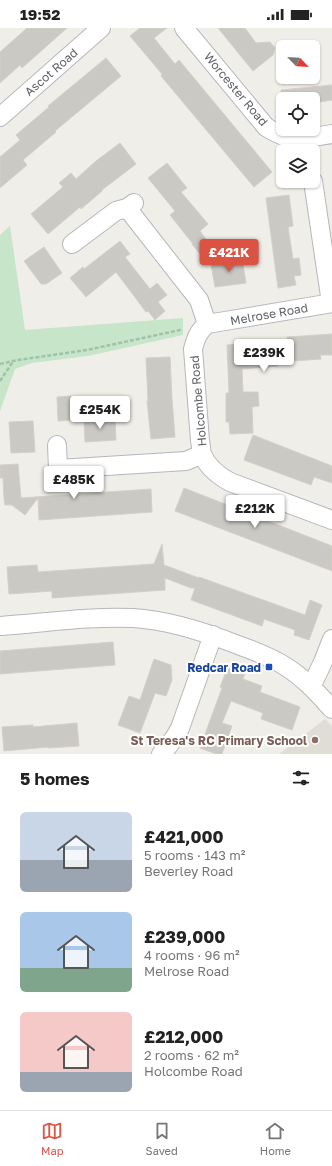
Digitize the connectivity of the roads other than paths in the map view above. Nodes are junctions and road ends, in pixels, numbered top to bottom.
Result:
1 (101, 28) edge
2 (184, 28) edge
3 (0, 117) edge
4 (332, 134) edge
5 (306, 144) edge
6 (310, 144) edge
7 (314, 188) edge
8 (72, 244) dead end
9 (332, 303) edge
10 (202, 329) junction
11 (57, 445) dead end
12 (202, 454) junction
13 (332, 520) edge
14 (0, 626) edge
15 (213, 635) junction
16 (332, 639) edge
17 (312, 687) junction
18 (332, 709) edge
19 (161, 754) edge

1 - 3 street, Ascot Road
2 - 5 street, Worcester Road
4 - 6 street, Worcester Road
7 - 9 street
8 - 10 street
9 - 10 street, Melrose Road
10 - 12 street, Holcombe Road
11 - 12 street
12 - 13 street, Holcombe Road
14 - 15 street
15 - 17 street
15 - 19 street
16 - 17 street
17 - 18 street

